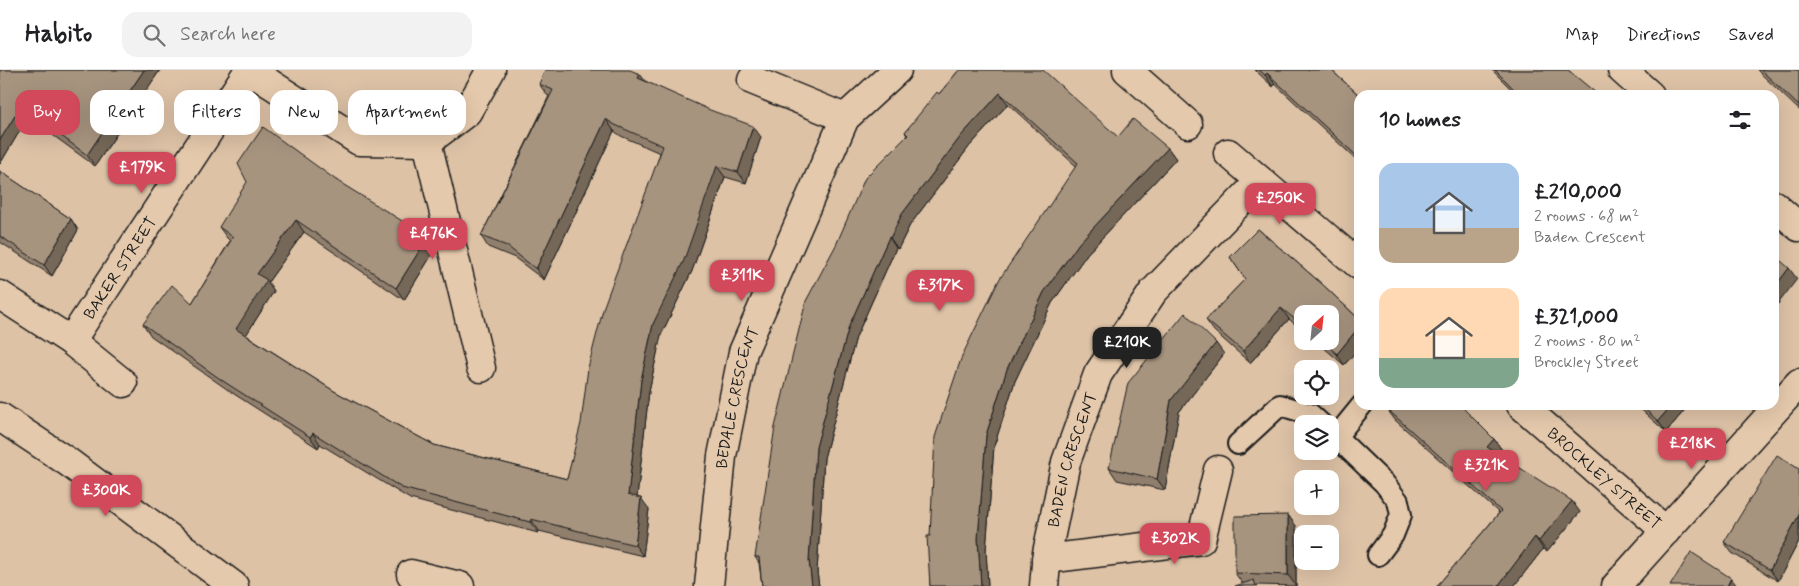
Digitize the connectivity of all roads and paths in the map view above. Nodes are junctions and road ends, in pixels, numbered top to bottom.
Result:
1 (249, 70) edge
2 (491, 70) edge
3 (897, 70) edge
4 (1127, 70) edge
5 (1622, 70) edge
6 (752, 80) dead end
7 (1644, 90) edge
8 (845, 118) junction
9 (1188, 124) dead end
10 (428, 142) junction
11 (1228, 153) dead end
12 (1260, 181) junction
13 (1779, 210) edge
14 (1799, 228) edge
15 (1354, 261) edge
16 (0, 295) edge
17 (71, 341) junction
18 (481, 368) dead end
19 (123, 382) dead end
20 (1799, 383) edge
21 (1779, 405) edge
22 (1356, 410) edge
23 (1527, 410) edge
24 (1775, 410) edge
25 (1311, 415) edge
26 (0, 417) edge
27 (1339, 423) edge
28 (1339, 440) edge
29 (1238, 444) dead end
30 (1218, 470) dead end
31 (1666, 531) junction
32 (1378, 555) dead end
33 (1046, 559) junction
34 (411, 574) dead end
35 (234, 586) edge
36 (460, 586) edge
37 (709, 586) edge
38 (1044, 586) edge
39 (1616, 586) edge

1 - 10 street
1 - 17 street, BAKER STREET
2 - 10 street
3 - 8 street, BEDALE CRESCENT
4 - 9 street
5 - 7 street
6 - 8 street
8 - 37 street, BEDALE CRESCENT
10 - 18 street
11 - 12 street
12 - 15 street
12 - 33 street, BADEN CRESCENT
13 - 14 street
16 - 17 street
17 - 19 street
20 - 21 street
22 - 27 lane
23 - 31 street, BROCKLEY STREET
24 - 31 street
25 - 29 lane
26 - 35 street
28 - 32 lane
30 - 33 street
31 - 39 street
33 - 38 street, BADEN CRESCENT
34 - 36 street

